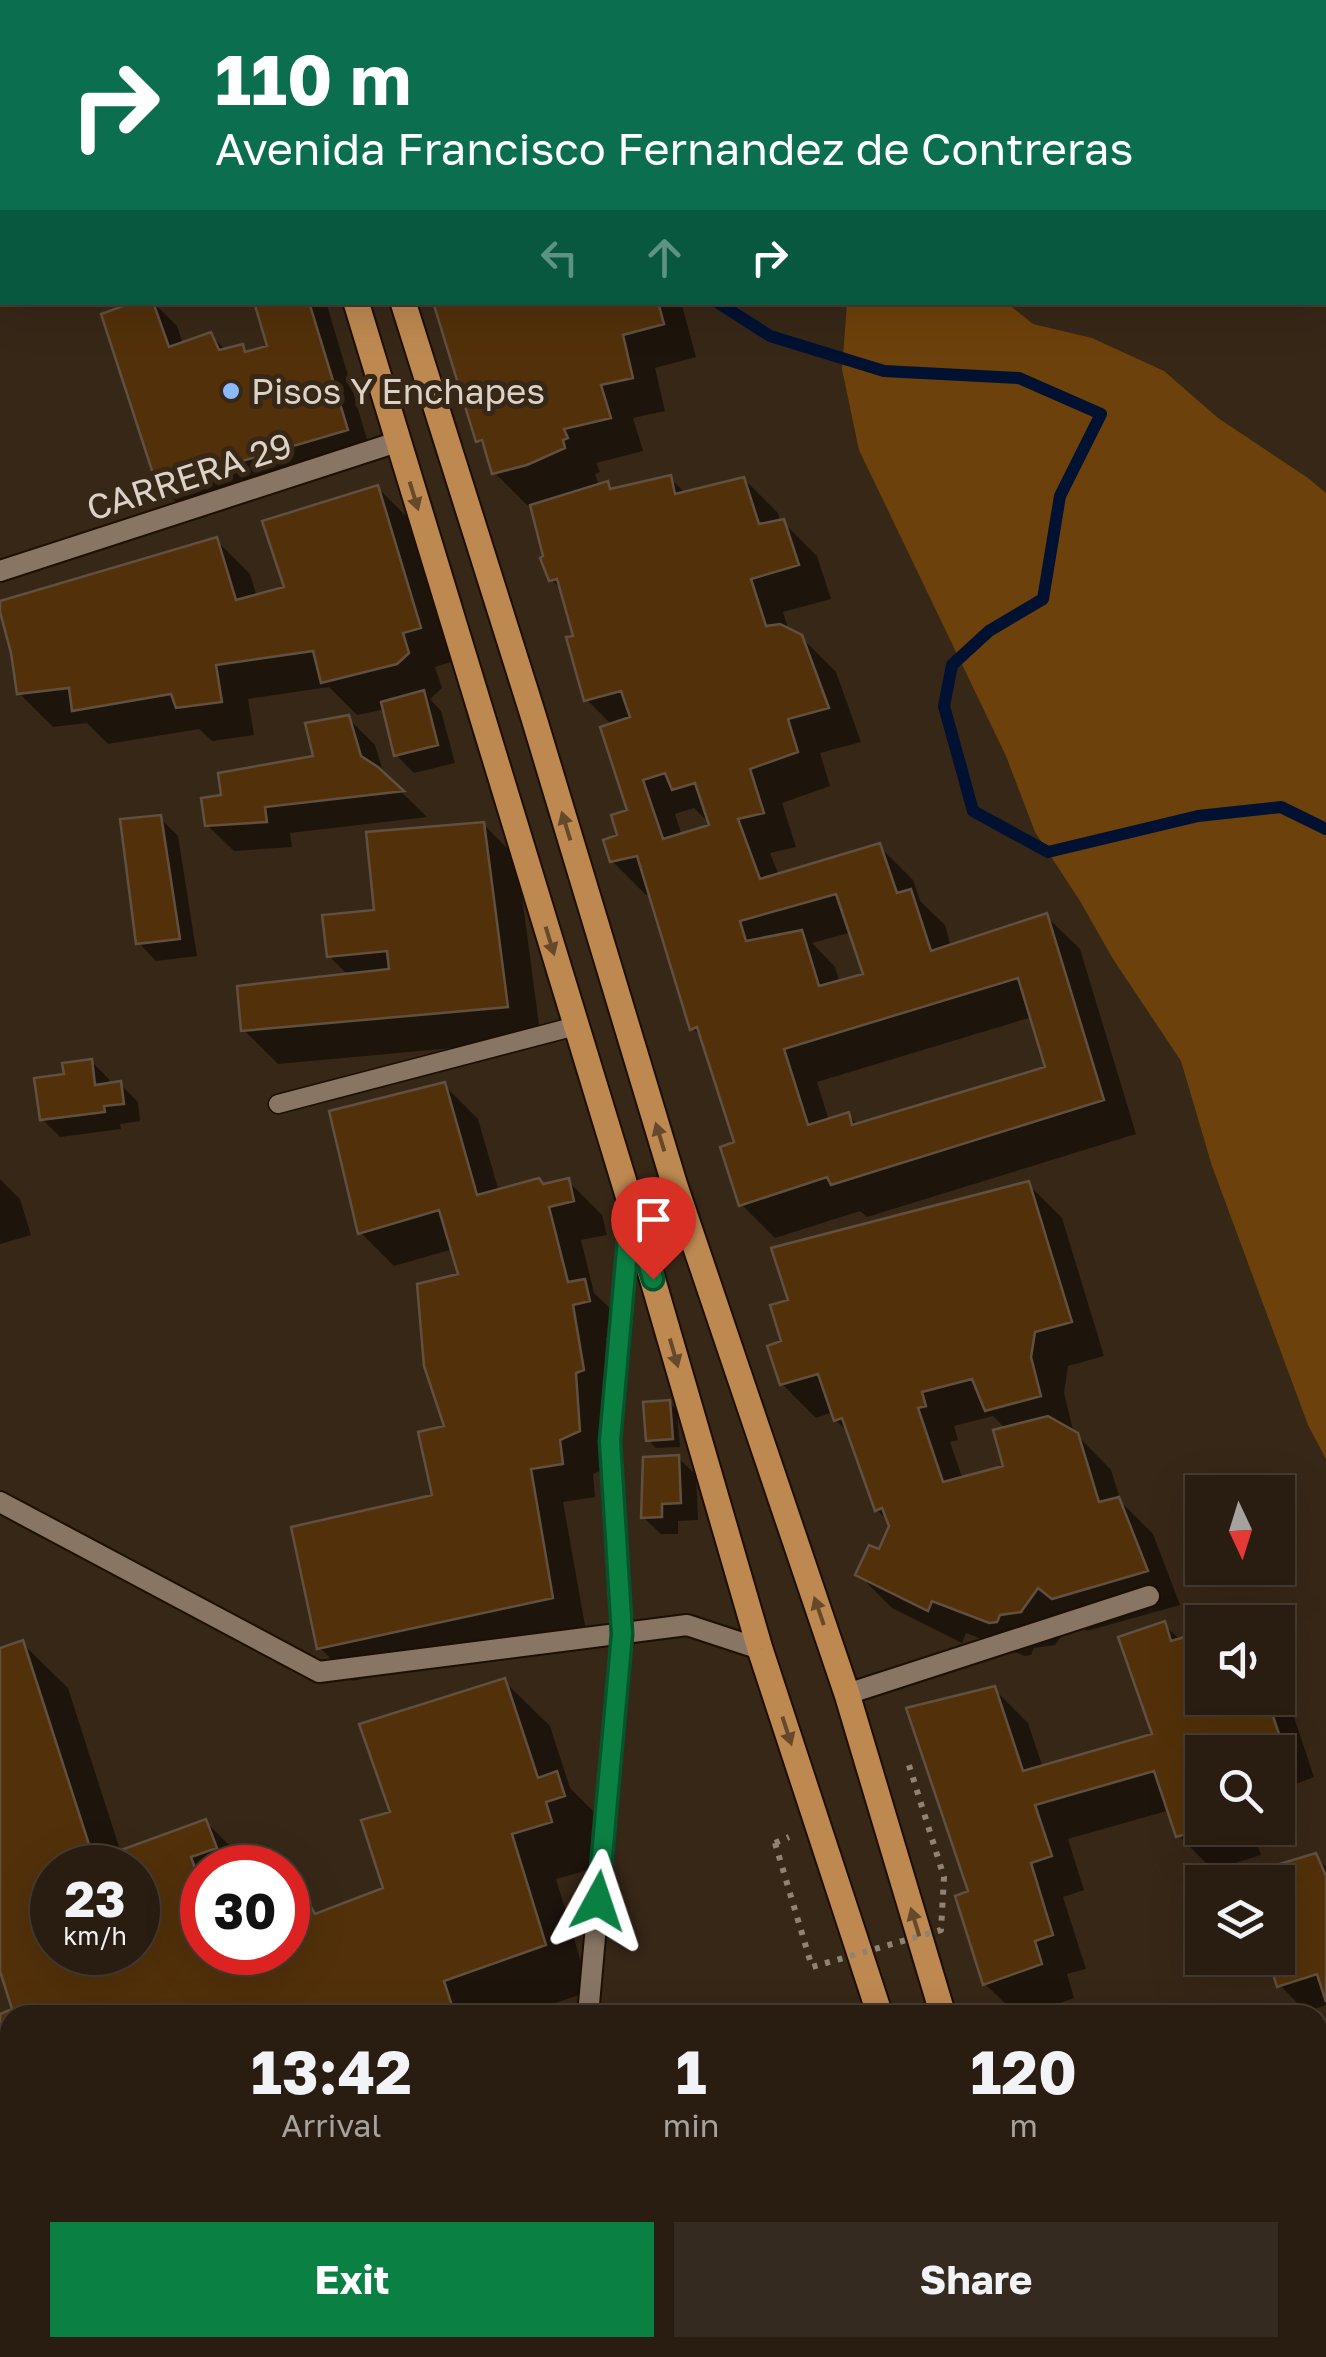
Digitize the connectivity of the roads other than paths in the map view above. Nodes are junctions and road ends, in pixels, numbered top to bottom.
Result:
1 (357, 305) edge
2 (405, 305) edge
3 (398, 442) junction
4 (0, 571) edge
5 (576, 1026) junction
6 (278, 1104) dead end
7 (631, 1205) junction
8 (0, 1502) edge
9 (1149, 1596) dead end
10 (622, 1634) junction
11 (760, 1649) junction
12 (847, 1694) junction
13 (589, 2005) edge
14 (877, 2005) edge
15 (940, 2005) edge

1 - 3 main road
12 -> 2 main road
3 - 4 street, CARRERA 29
3 -> 5 main road
5 - 6 lane
5 - 7 main road
7 - 10 street
7 -> 11 main road
8 - 10 street
9 - 12 street
10 - 11 street
10 - 13 street
11 -> 14 main road
15 -> 12 main road

